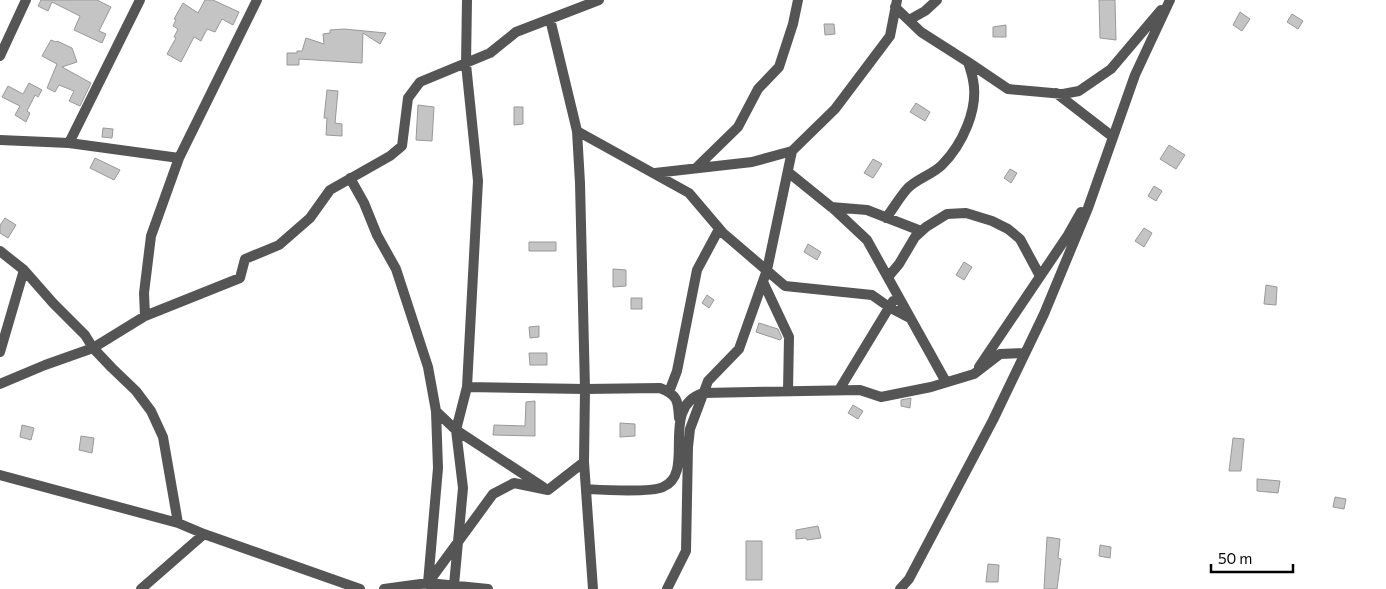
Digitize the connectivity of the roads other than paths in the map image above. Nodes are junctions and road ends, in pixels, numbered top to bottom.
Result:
1 (26, 0) edge
2 (140, 0) edge
3 (257, 0) edge
4 (467, 0) edge
5 (599, 0) edge
6 (798, 0) edge
7 (937, 0) edge
8 (1169, 0) edge
9 (896, 4) edge
10 (550, 19) junction
11 (909, 20) junction
12 (4, 36) edge
13 (0, 56) edge
14 (968, 62) junction
15 (466, 64) junction
16 (1056, 93) junction
17 (577, 131) junction
18 (1113, 137) junction
19 (0, 140) edge
20 (69, 143) junction
21 (792, 151) junction
22 (179, 158) junction
23 (696, 168) junction
24 (788, 172) junction
25 (655, 173) junction
26 (350, 178) junction
27 (1096, 186) junction
28 (830, 207) junction
29 (886, 218) junction
30 (719, 229) junction
31 (921, 231) junction
32 (0, 251) edge
33 (24, 270) junction
34 (767, 270) junction
35 (1040, 276) junction
36 (888, 277) junction
37 (763, 282) junction
38 (897, 294) junction
39 (889, 307) junction
40 (145, 316) junction
41 (910, 318) junction
42 (93, 348) junction
43 (0, 352) edge
44 (1024, 354) junction
45 (974, 374) junction
46 (946, 382) junction
47 (0, 384) edge
48 (467, 387) junction
49 (584, 389) junction
50 (839, 390) junction
51 (788, 391) junction
52 (669, 392) junction
53 (704, 393) junction
54 (436, 411) junction
55 (679, 422) junction
56 (456, 430) junction
57 (584, 462) junction
58 (0, 475) edge
59 (548, 490) junction
60 (586, 490) junction
61 (178, 523) junction
62 (204, 534) junction
63 (458, 543) junction
64 (431, 586) edge
65 (454, 586) junction
66 (141, 589) edge
67 (360, 589) edge
68 (384, 589) edge
69 (488, 589) edge
70 (592, 589) edge
71 (667, 589) edge
72 (900, 589) edge

1 - 12 street
2 - 20 street
3 - 22 street
4 - 15 street
5 - 10 street
6 - 23 street
7 - 11 street
8 - 16 street
8 - 18 street
9 - 11 street
9 - 21 street
10 - 15 street
10 - 17 street
11 - 14 street
12 - 13 street
14 - 16 street
14 - 29 street
15 - 26 street
15 - 48 street
16 - 18 street
17 - 25 street
17 - 49 street
18 - 27 street
19 - 20 street
20 - 22 street
21 - 23 street
21 - 24 street
22 - 40 street
23 - 25 street
24 - 28 street
24 - 34 street
25 - 30 street
26 - 40 street
26 - 54 street
27 - 35 street
27 - 44 street
28 - 29 street
28 - 36 street
29 - 31 street
30 - 34 street
30 - 52 street
31 - 35 street
31 - 36 street
32 - 33 street
33 - 42 street
33 - 43 street
34 - 37 street
34 - 39 street
35 - 45 street
36 - 38 street
37 - 51 street
37 - 53 street
38 - 39 street
38 - 41 street
39 - 41 street
39 - 50 street
40 - 42 street
41 - 46 street
42 - 47 street
42 - 61 street
44 - 45 street
44 - 72 street
45 - 46 street
46 - 50 street
48 - 49 street
48 - 56 street
49 - 52 street
49 - 57 street
50 - 51 street
51 - 53 street
52 - 55 street
53 - 55 street
53 - 71 street
54 - 56 street
54 - 64 street
55 - 60 street
56 - 59 street
56 - 63 street
57 - 59 street
57 - 60 street
58 - 61 street
59 - 63 street
60 - 70 street
61 - 62 street
62 - 66 street
62 - 67 street
63 - 64 street
63 - 65 street
64 - 65 street
64 - 68 street
65 - 69 street

